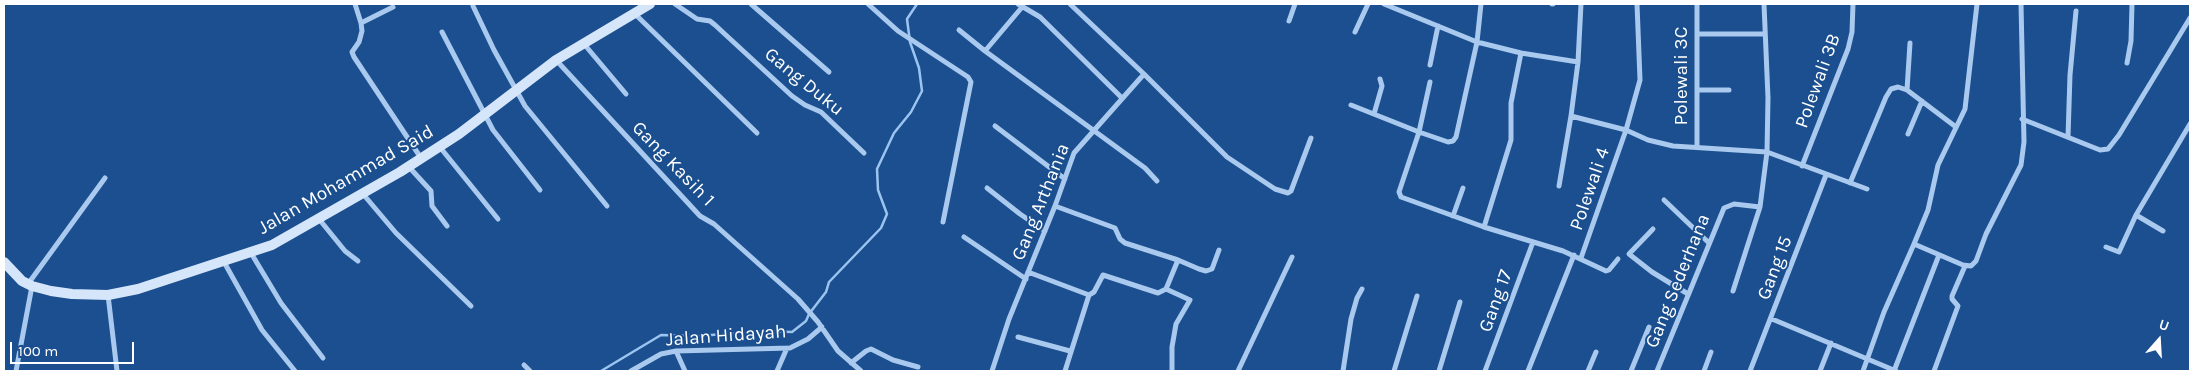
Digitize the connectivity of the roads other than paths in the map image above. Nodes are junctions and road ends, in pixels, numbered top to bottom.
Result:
1 (355, 4) edge
2 (650, 4) edge
3 (675, 4) edge
4 (751, 4) edge
5 (868, 4) edge
6 (1070, 4) edge
7 (1295, 4) edge
8 (1368, 4) edge
9 (1384, 4) edge
10 (1481, 4) edge
11 (1581, 4) edge
12 (1637, 4) edge
13 (1697, 4) edge
14 (1764, 4) edge
15 (1853, 4) edge
16 (1977, 4) edge
17 (2021, 4) edge
18 (2132, 4) edge
19 (1020, 5) edge
20 (473, 6) dead end
21 (393, 7) dead end
22 (2076, 11) dead end
23 (634, 13) junction
24 (2190, 18) edge
25 (1289, 21) dead end
26 (361, 23) junction
27 (1438, 26) junction
28 (959, 30) dead end
29 (442, 32) dead end
30 (1355, 32) dead end
31 (1697, 34) junction
32 (1765, 34) junction
33 (1477, 42) junction
34 (1910, 43) dead end
35 (584, 44) junction
36 (985, 52) junction
37 (1522, 53) junction
38 (556, 60) junction
39 (1578, 62) junction
40 (2127, 63) dead end
41 (1430, 65) dead end
42 (830, 72) dead end
43 (1144, 74) junction
44 (1380, 79) dead end
45 (1430, 82) dead end
46 (1697, 90) junction
47 (1729, 90) dead end
48 (1907, 90) junction
49 (516, 91) junction
50 (626, 94) dead end
51 (1122, 98) junction
52 (1922, 101) junction
53 (1350, 105) dead end
54 (1374, 114) junction
55 (484, 115) junction
56 (1571, 116) junction
57 (2022, 119) junction
58 (2190, 124) edge
59 (995, 126) dead end
60 (1956, 127) junction
61 (1093, 129) junction
62 (1626, 130) junction
63 (1419, 132) junction
64 (757, 133) dead end
65 (1908, 134) dead end
66 (2068, 137) junction
67 (1311, 138) dead end
68 (439, 146) junction
69 (1697, 147) junction
70 (1767, 152) junction
71 (864, 153) dead end
72 (421, 158) junction
73 (409, 166) junction
74 (1802, 166) junction
75 (1826, 175) junction
76 (105, 178) dead end
77 (1065, 179) junction
78 (1157, 181) dead end
79 (1850, 183) junction
80 (1559, 186) dead end
81 (987, 188) dead end
82 (1462, 188) dead end
83 (1867, 189) dead end
84 (540, 190) dead end
85 (363, 194) junction
86 (1664, 200) dead end
87 (607, 206) dead end
88 (1055, 206) junction
89 (1760, 207) junction
90 (2136, 215) junction
91 (1453, 216) junction
92 (319, 219) junction
93 (498, 219) dead end
94 (943, 222) dead end
95 (447, 226) dead end
96 (1484, 227) junction
97 (1653, 229) dead end
98 (1045, 231) junction
99 (2162, 231) dead end
100 (964, 237) dead end
101 (1533, 242) junction
102 (1709, 243) junction
103 (1914, 244) junction
104 (2106, 247) dead end
105 (1219, 250) dead end
106 (251, 253) junction
107 (1939, 254) junction
108 (1574, 255) junction
109 (1292, 257) dead end
110 (1581, 258) junction
111 (1618, 259) dead end
112 (1178, 260) junction
113 (358, 261) dead end
114 (4, 262) edge
115 (224, 262) junction
116 (1966, 266) junction
117 (1028, 272) junction
118 (1026, 279) junction
119 (30, 285) junction
120 (1166, 288) junction
121 (1362, 289) dead end
122 (1733, 291) dead end
123 (1688, 294) junction
124 (108, 295) junction
125 (1089, 295) junction
126 (1417, 296) dead end
127 (1460, 302) dead end
128 (471, 306) dead end
129 (1772, 319) junction
130 (820, 324) junction
131 (1649, 327) dead end
132 (1018, 337) dead end
133 (1831, 343) junction
134 (787, 348) junction
135 (676, 351) junction
136 (1070, 351) junction
137 (1596, 352) dead end
138 (1711, 352) dead end
139 (323, 358) dead end
140 (1867, 359) junction
141 (851, 363) junction
142 (524, 365) dead end
143 (918, 367) dead end
144 (16, 371) edge
145 (117, 371) edge
146 (295, 371) edge
147 (530, 371) edge
148 (631, 371) edge
149 (685, 371) edge
150 (777, 371) edge
151 (861, 371) edge
152 (992, 371) edge
153 (1065, 371) edge
154 (1172, 371) edge
155 (1238, 371) edge
156 (1343, 371) edge
157 (1394, 371) edge
158 (1439, 371) edge
159 (1485, 371) edge
160 (1528, 371) edge
161 (1588, 371) edge
162 (1631, 371) edge
163 (1657, 371) edge
164 (1704, 371) edge
165 (1750, 371) edge
166 (1820, 371) edge
167 (1863, 371) edge
168 (1895, 371) edge
169 (1934, 371) edge

1 - 26 street
2 - 23 street, Jalan Mohammad Said
3 - 71 street, Gang Duku
4 - 42 street
5 - 94 street
6 - 43 street
7 - 25 street
8 - 30 street
9 - 27 street
10 - 33 street
11 - 39 street
12 - 62 street, Polewali 4
13 - 31 street, Polewali 3C
14 - 32 street
15 - 74 street, Polewali 3B
16 - 60 street
17 - 57 street
18 - 40 street
19 - 36 street
19 - 51 street
20 - 49 street
21 - 26 street
22 - 66 street
23 - 35 street, Jalan Mohammad Said
23 - 64 street
24 - 66 street
26 - 72 street
27 - 33 street
27 - 41 street
28 - 36 street
29 - 55 street
31 - 32 street
31 - 46 street, Polewali 3C
32 - 70 street
33 - 37 street
33 - 63 street
34 - 48 street
35 - 38 street, Jalan Mohammad Said
35 - 50 street
36 - 61 street
37 - 39 street
37 - 96 street
38 - 49 street, Jalan Mohammad Said
38 - 130 street, Gang Kasih 1
39 - 56 street
43 - 51 street, Gang Arthania
43 - 67 street
44 - 54 street
45 - 63 street
46 - 47 street
46 - 69 street, Polewali 3C
48 - 52 street
48 - 79 street
49 - 55 street, Jalan Mohammad Said
49 - 87 street
51 - 61 street, Gang Arthania
52 - 60 street
52 - 65 street
53 - 54 street
54 - 63 street
55 - 68 street, Jalan Mohammad Said
55 - 84 street
56 - 62 street
56 - 80 street
57 - 66 street
57 - 116 street
58 - 90 street
59 - 77 street
60 - 103 street
61 - 77 street, Gang Arthania
61 - 78 street
62 - 69 street
62 - 110 street, Polewali 4
63 - 91 street
68 - 72 street, Jalan Mohammad Said
68 - 93 street
69 - 70 street
70 - 74 street
70 - 89 street
72 - 73 street, Jalan Mohammad Said
73 - 85 street, Jalan Mohammad Said
73 - 95 street
74 - 75 street
75 - 79 street
75 - 129 street, Gang 15
76 - 119 street
77 - 88 street, Gang Arthania
79 - 83 street
81 - 98 street
82 - 91 street
85 - 92 street, Jalan Mohammad Said
85 - 128 street
86 - 102 street
88 - 98 street, Gang Arthania
88 - 112 street
89 - 102 street, Gang Sederhana
89 - 122 street
90 - 99 street
90 - 104 street
91 - 96 street
92 - 106 street, Jalan Mohammad Said
92 - 113 street
96 - 101 street
97 - 123 street
98 - 117 street, Gang Arthania
100 - 118 street
101 - 108 street
101 - 159 street, Gang 17
102 - 123 street, Gang Sederhana
103 - 107 street
103 - 140 street
105 - 112 street
106 - 115 street, Jalan Mohammad Said
106 - 139 street
107 - 116 street
107 - 168 street
108 - 110 street
108 - 160 street
109 - 155 street
110 - 111 street
112 - 120 street
114 - 119 street, Jalan Mohammad Said
115 - 124 street, Jalan Mohammad Said
115 - 146 street
116 - 169 street
117 - 118 street, Gang Arthania
117 - 125 street
118 - 152 street, Gang Arthania
119 - 124 street, Jalan Mohammad Said
119 - 144 street
120 - 125 street
120 - 154 street
121 - 156 street
123 - 163 street, Gang Sederhana
124 - 145 street
125 - 136 street
126 - 157 street
127 - 158 street
129 - 133 street
129 - 165 street, Gang 15
130 - 134 street, Jalan Hidayah
130 - 141 street, Gang Kasih 1
131 - 162 street
132 - 136 street
133 - 140 street
133 - 166 street
134 - 135 street, Jalan Hidayah
134 - 150 street
135 - 148 street, Jalan Hidayah
135 - 149 street
136 - 153 street
137 - 161 street
138 - 164 street
140 - 167 street
140 - 168 street
141 - 143 street
141 - 151 street, Gang Kasih 1
142 - 147 street

